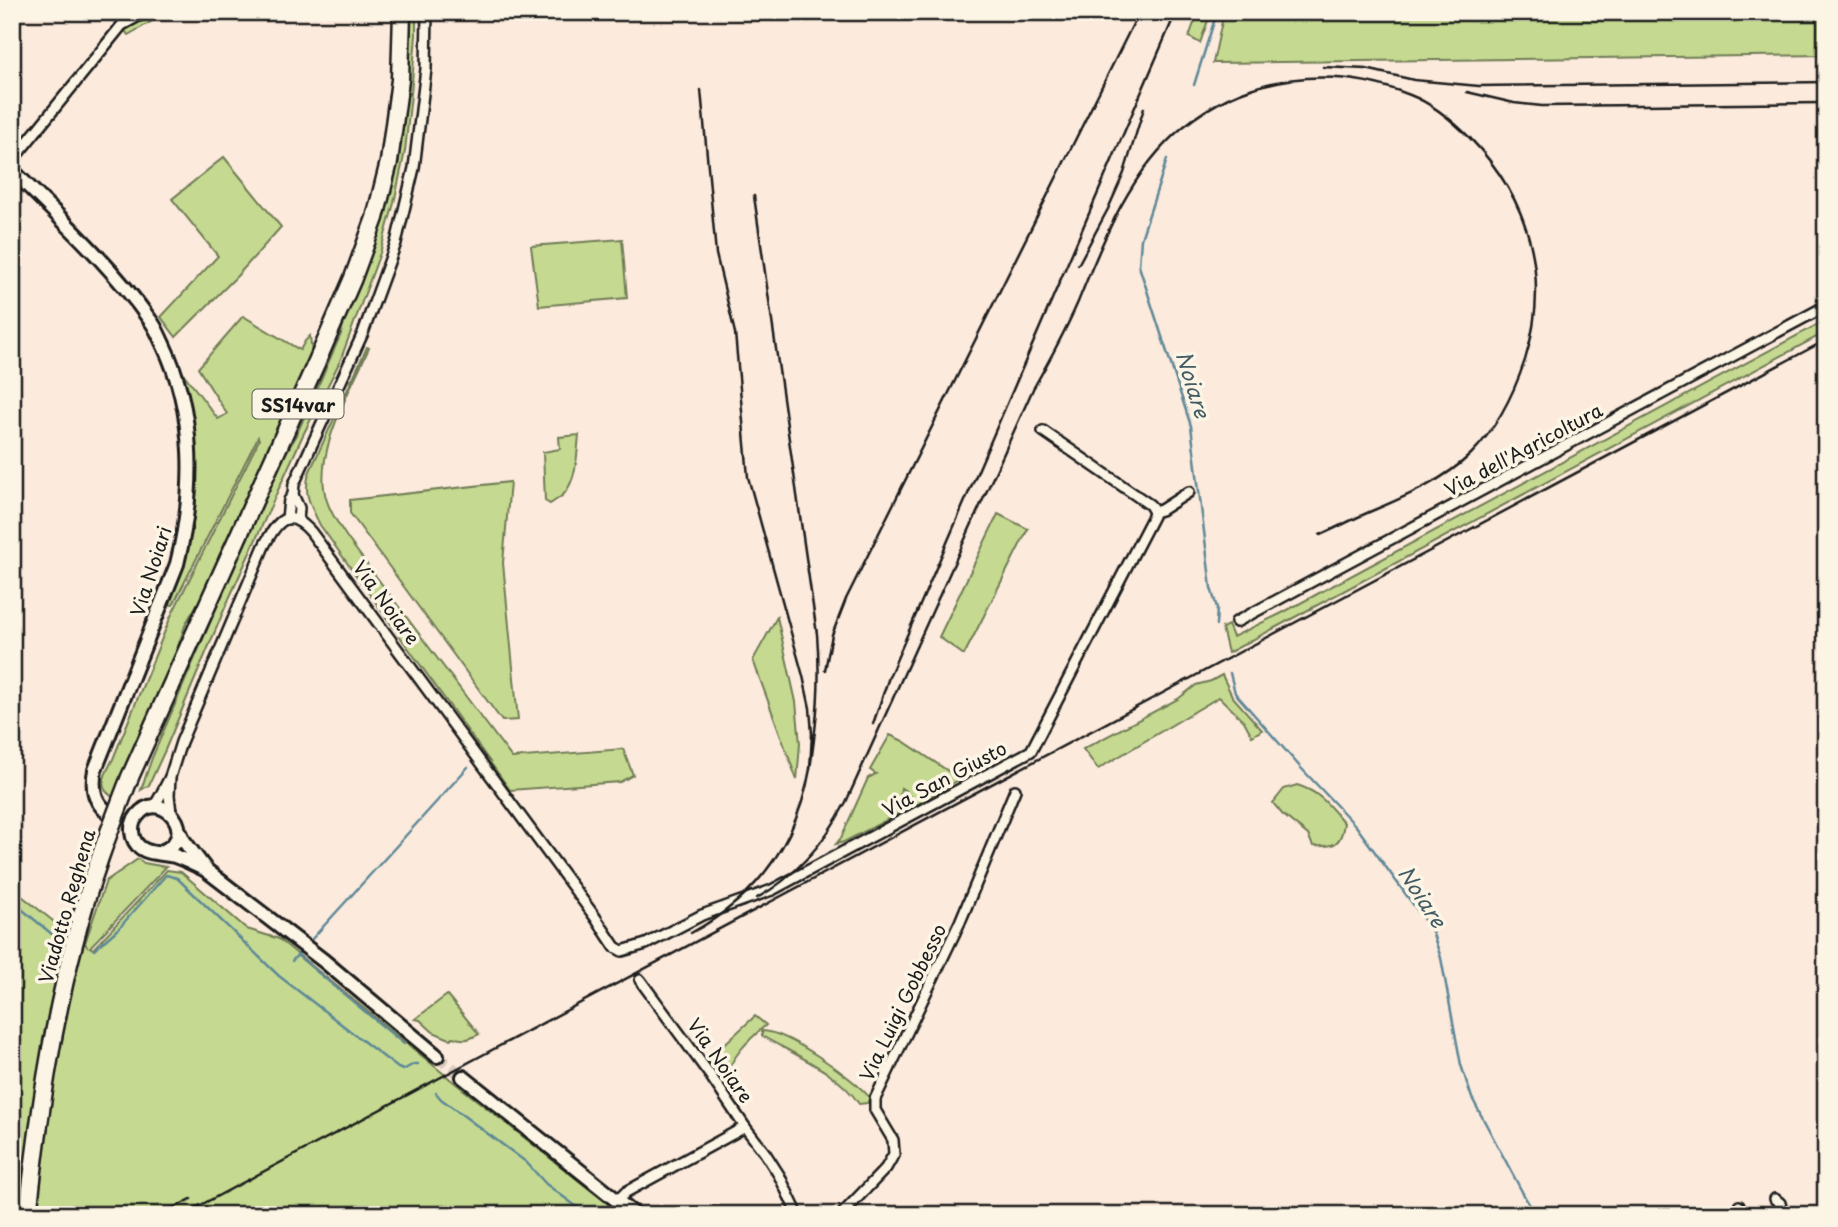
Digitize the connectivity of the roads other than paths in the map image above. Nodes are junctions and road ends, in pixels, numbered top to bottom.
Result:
1 (146, 12) edge
2 (402, 12) edge
3 (427, 12) edge
4 (12, 161) edge
5 (12, 170) edge
6 (1826, 306) edge
7 (1043, 431) dead end
8 (1189, 492) dead end
9 (293, 495) junction
10 (1154, 512) junction
11 (287, 519) junction
12 (298, 521) junction
13 (1236, 622) dead end
14 (170, 777) junction
15 (1015, 790) dead end
16 (153, 807) junction
17 (139, 813) junction
18 (171, 813) junction
19 (114, 816) junction
20 (178, 828) junction
21 (132, 831) junction
22 (160, 852) junction
23 (206, 870) junction
24 (619, 950) joint
25 (640, 981) dead end
26 (437, 1056) tunnel mouth
27 (463, 1077) tunnel mouth
28 (745, 1127) junction
29 (1775, 1199) dead end
30 (618, 1201) junction
31 (28, 1215) edge
32 (635, 1215) edge
33 (798, 1215) edge
34 (841, 1215) edge
35 (1783, 1215) edge

1 - 4 street
2 - 31 highway, Viadotto Reghena / SS14var, bridge
3 - 9 street
5 - 19 street, Via Noiari
6 - 13 street, Via dell'Agricoltura
7 - 10 street
8 - 10 street
9 - 11 street
9 - 12 street
10 - 24 street, Via San Giusto
11 - 12 street
11 - 14 street
12 - 24 street, Via Noiare
14 - 16 street
14 - 18 street
15 - 34 street, Via Luigi Gobbesso
16 - 17 street
16 - 18 street
17 - 19 street
17 - 21 street
18 - 20 street
19 - 21 street, Via Noiari
20 - 22 street
20 - 23 street
21 - 22 street
22 - 23 street
23 - 26 street
25 - 28 street, Via Noiare
27 - 30 street
28 - 30 street, Via Noiare
28 - 33 street, Via Noiare
29 - 35 street
30 - 32 street

